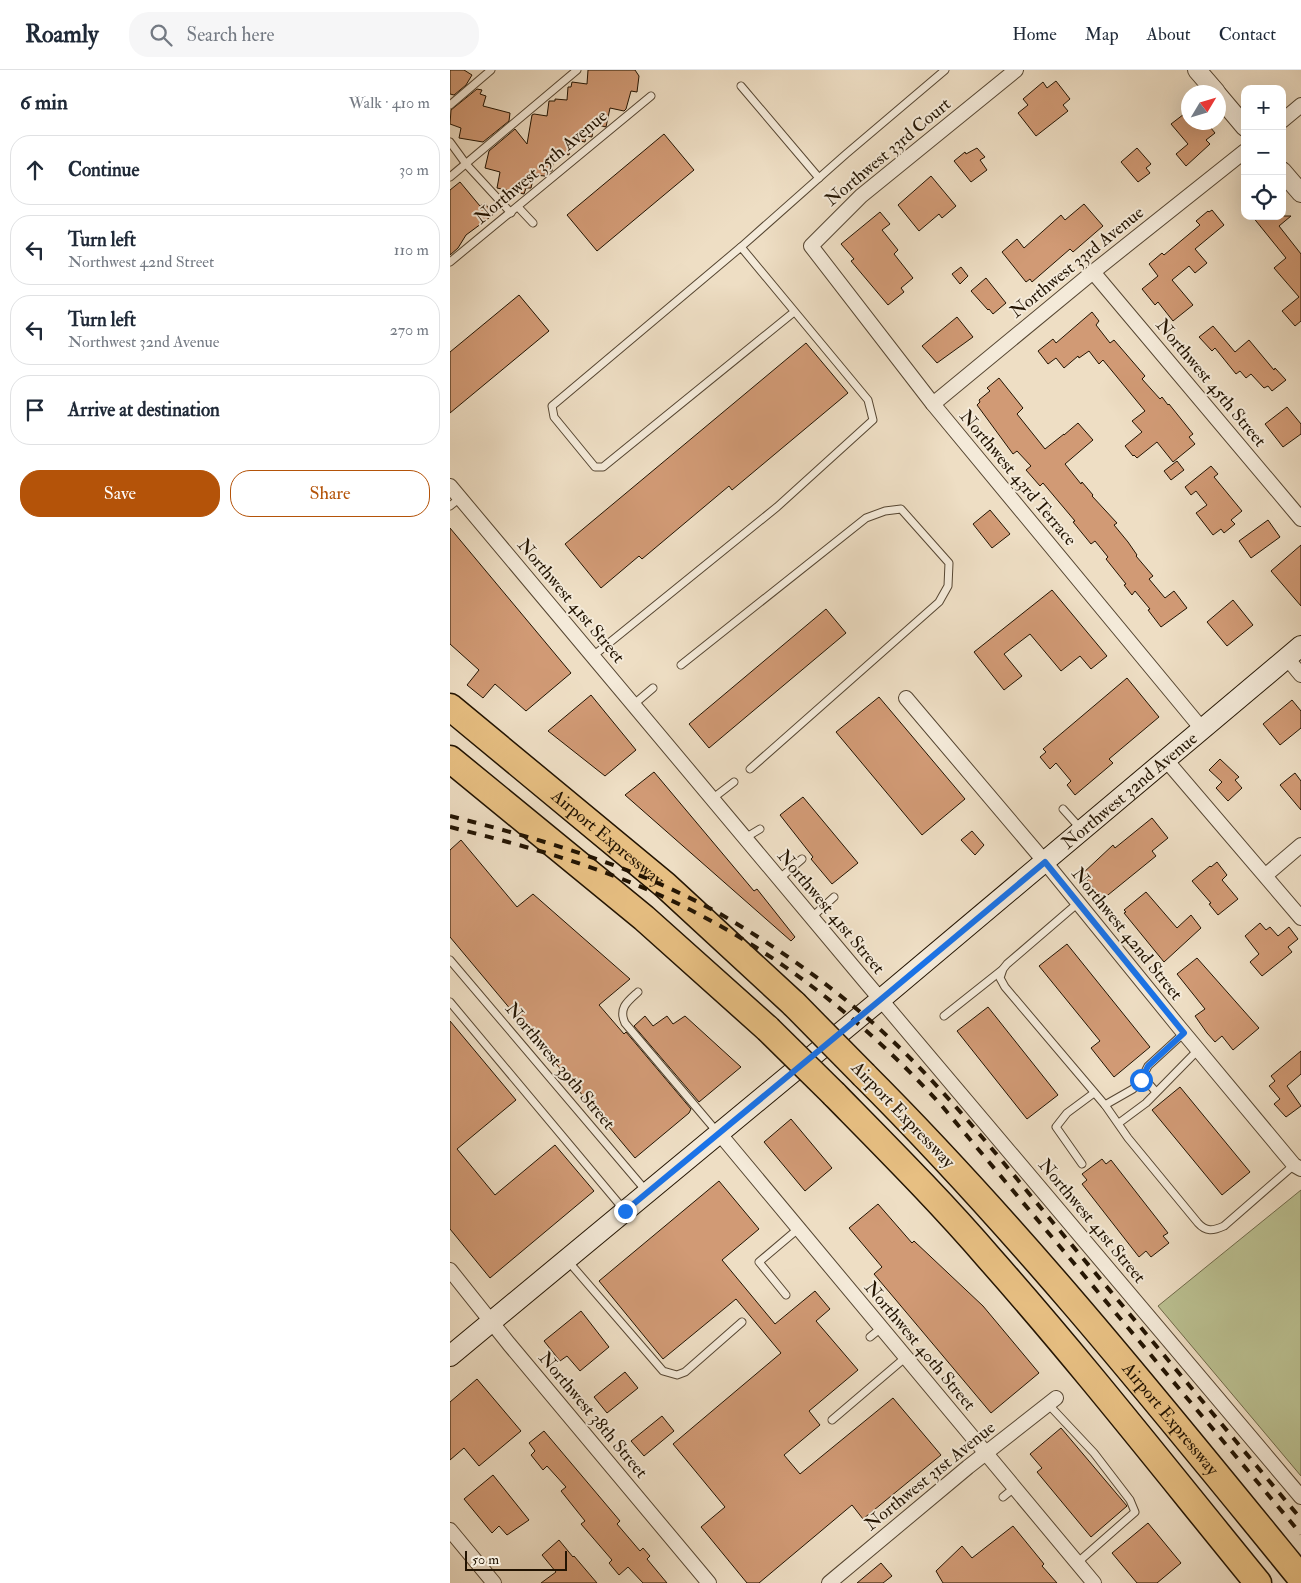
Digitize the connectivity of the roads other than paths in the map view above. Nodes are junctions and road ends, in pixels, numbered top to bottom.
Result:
1 (491, 70) edge
2 (577, 70) edge
3 (945, 70) edge
4 (1016, 70) edge
5 (1197, 70) edge
6 (1210, 85) edge
7 (741, 86) dead end
8 (651, 96) dead end
9 (1226, 104) edge
10 (450, 105) edge
11 (1301, 105) edge
12 (1286, 118) edge
13 (1241, 121) edge
14 (450, 142) edge
15 (1241, 154) edge
16 (466, 164) junction
17 (1286, 175) edge
18 (450, 177) edge
19 (819, 178) junction
20 (1301, 192) edge
21 (518, 207) junction
22 (511, 213) junction
23 (532, 222) dead end
24 (811, 246) joint
25 (741, 247) junction
26 (450, 262) edge
27 (1093, 272) junction
28 (794, 312) junction
29 (933, 404) junction
30 (450, 486) edge
31 (455, 502) edge
32 (1301, 519) edge
33 (1294, 652) edge
34 (593, 656) junction
35 (681, 664) dead end
36 (1301, 675) edge
37 (653, 688) dead end
38 (906, 698) dead end
39 (633, 705) junction
40 (450, 707) edge
41 (1202, 729) junction
42 (450, 759) edge
43 (1166, 760) junction
44 (750, 769) dead end
45 (734, 782) dead end
46 (712, 799) junction
47 (1063, 809) dead end
48 (760, 829) dead end
49 (1082, 831) junction
50 (745, 838) junction
51 (1301, 845) edge
52 (802, 859) dead end
53 (1045, 862) junction
54 (1266, 875) junction
55 (779, 879) junction
56 (834, 897) dead end
57 (1078, 903) junction
58 (812, 918) junction
59 (1301, 918) edge
60 (450, 960) edge
61 (1002, 970) junction
62 (638, 992) dead end
63 (880, 1000) junction
64 (450, 1002) edge
65 (944, 1016) dead end
66 (1184, 1033) junction
67 (1198, 1050) junction
68 (1143, 1077) junction
69 (1156, 1092) junction
70 (1094, 1093) junction
71 (1105, 1105) junction
72 (1119, 1124) junction
73 (719, 1133) junction
74 (1082, 1164) dead end
75 (1298, 1167) edge
76 (647, 1192) junction
77 (625, 1211) junction
78 (798, 1230) junction
79 (566, 1259) junction
80 (450, 1270) edge
81 (786, 1295) dead end
82 (492, 1321) junction
83 (742, 1322) dead end
84 (450, 1356) edge
85 (906, 1357) junction
86 (1052, 1401) joint
87 (832, 1420) dead end
88 (985, 1454) junction
89 (1014, 1488) junction
90 (1003, 1497) dead end
91 (1301, 1498) edge
92 (450, 1530) edge
93 (1077, 1563) junction
94 (1301, 1578) edge
95 (494, 1583) edge
96 (709, 1583) edge
97 (829, 1583) edge
98 (1094, 1583) edge
99 (1258, 1583) edge

1 - 10 lane
2 - 16 lane
3 - 19 lane
4 - 24 street, Northwest 33rd Court
5 - 6 street
7 - 19 lane
8 - 21 lane, Northwest 35th Avenue
9 - 13 street
11 - 12 street
14 - 16 lane
15 - 27 street, Northwest 33rd Avenue
16 - 18 lane
16 - 22 lane
17 - 20 street
19 - 25 lane
21 - 22 lane, Northwest 35th Avenue
21 - 23 lane
22 - 26 lane, Northwest 35th Avenue
24 - 29 street, Northwest 43rd Terrace
25 - 28 lane
25 - 28 lane
27 - 29 street, Northwest 33rd Avenue
27 - 32 street, Northwest 45th Street
28 - 34 lane
29 - 41 street, Northwest 43rd Terrace
30 - 31 street, Northwest 41st Street
31 - 34 street, Northwest 41st Street
33 - 36 street
33 - 41 main road, Northwest 32nd Avenue
34 - 39 street, Northwest 41st Street
35 - 44 lane
37 - 39 lane
38 - 53 street, Northwest 42nd Street
39 - 46 street, Northwest 41st Street
40 - 94 highway, Airport Expressway, bridge
41 - 43 main road, Northwest 32nd Avenue
42 - 99 highway, Airport Expressway, bridge
43 - 49 main road, Northwest 32nd Avenue
43 - 54 street
45 - 46 lane
46 - 50 street, Northwest 41st Street
47 - 49 lane
48 - 50 lane
49 - 53 main road, Northwest 32nd Avenue
50 - 55 street, Northwest 41st Street
51 - 54 street
52 - 55 lane
53 - 57 street, Northwest 42nd Street
53 - 63 main road, Northwest 32nd Avenue
54 - 59 street
55 - 58 street, Northwest 41st Street
56 - 58 lane
57 - 61 lane
57 - 66 street, Northwest 42nd Street
58 - 63 street, Northwest 41st Street
60 - 76 lane, Northwest 39th Street
61 - 65 lane
61 - 70 lane
62 - 73 lane
63 - 73 main road, Northwest 32nd Avenue
63 - 91 street, Northwest 41st Street
64 - 77 lane
66 - 67 street, Northwest 42nd Street
66 - 68 lane
67 - 69 lane
67 - 75 street, Northwest 42nd Street
68 - 69 lane
68 - 71 lane
69 - 72 lane
70 - 71 lane
70 - 74 lane
71 - 72 lane
72 - 75 lane
73 - 76 main road, Northwest 32nd Avenue
73 - 78 street, Northwest 40th Street
76 - 77 main road, Northwest 32nd Avenue
77 - 79 main road, Northwest 32nd Avenue
78 - 81 lane
78 - 85 street, Northwest 40th Street
79 - 82 main road, Northwest 32nd Avenue
79 - 83 lane
80 - 82 street, Northwest 38th Street
82 - 84 main road, Northwest 32nd Avenue
82 - 96 street, Northwest 38th Street
85 - 87 lane
85 - 88 street, Northwest 40th Street
86 - 88 street, Northwest 31st Avenue
86 - 93 lane
88 - 89 street, Northwest 40th Street
88 - 97 street, Northwest 31st Avenue
89 - 90 lane
89 - 93 street, Northwest 40th Street
92 - 95 street
93 - 98 street, Northwest 40th Street

